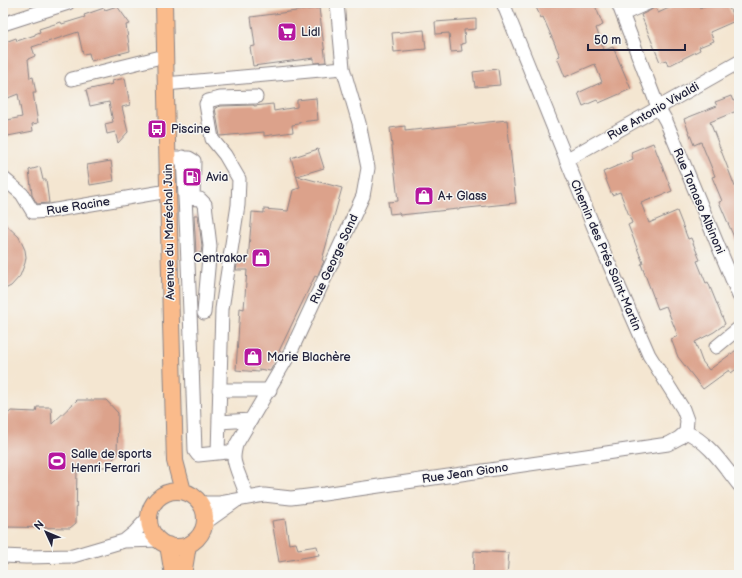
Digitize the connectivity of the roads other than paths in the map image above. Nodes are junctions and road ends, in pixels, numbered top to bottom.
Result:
1 (68, 3) edge
2 (164, 3) edge
3 (337, 3) edge
4 (503, 3) edge
5 (648, 3) edge
6 (620, 9) edge
7 (3, 24) edge
8 (165, 56) junction
9 (739, 62) edge
10 (343, 68) junction
11 (72, 79) dead end
12 (165, 84) junction
13 (256, 97) dead end
14 (658, 107) junction
15 (167, 159) junction
16 (566, 160) junction
17 (3, 178) edge
18 (168, 191) junction
19 (189, 198) junction
20 (209, 265) junction
21 (188, 266) junction
22 (739, 296) edge
23 (222, 309) junction
24 (204, 313) junction
25 (191, 317) junction
26 (171, 322) junction
27 (739, 328) edge
28 (716, 347) dead end
29 (219, 390) junction
30 (270, 390) junction
31 (251, 420) junction
32 (219, 422) junction
33 (686, 432) junction
34 (235, 452) junction
35 (218, 453) junction
36 (175, 461) junction
37 (739, 485) edge
38 (182, 491) junction
39 (165, 494) junction
40 (243, 498) junction
41 (200, 503) junction
42 (150, 516) junction
43 (205, 523) junction
44 (124, 541) junction
45 (164, 543) junction
46 (188, 545) junction
47 (3, 556) edge
48 (173, 575) edge
49 (183, 575) edge

1 - 7 street
2 - 8 main road, Avenue du Maréchal Juin
3 - 10 street, Rue George Sand
4 - 16 street, Chemin des Prés Saint-Martin
5 - 6 street
6 - 14 street, Rue Tomaso Albinoni
8 - 11 street
8 - 12 main road, Avenue du Maréchal Juin
9 - 14 street, Rue Antonio Vivaldi
10 - 12 street
10 - 30 street, Rue George Sand
12 - 15 main road, Avenue du Maréchal Juin
13 - 23 street
14 - 16 street, Rue Antonio Vivaldi
14 - 22 street, Rue Tomaso Albinoni
15 - 18 main road, Avenue du Maréchal Juin
15 - 19 street
16 - 33 street, Chemin des Prés Saint-Martin
17 - 18 street, Rue Racine
18 - 26 main road, Avenue du Maréchal Juin
19 - 20 street
19 - 21 street
20 - 21 street
20 - 24 street
21 - 25 street
23 - 24 street
23 - 29 street
24 - 25 street
25 - 26 street
25 - 35 street
26 - 36 main road, Avenue du Maréchal Juin
27 - 28 street
29 - 30 street
29 - 32 street
30 - 31 street, Rue George Sand
31 - 32 street
31 - 34 street, Rue George Sand
32 - 35 street
33 - 37 street
33 - 40 street, Rue Jean Giono
34 - 35 street
34 - 40 street
36 - 38 main road, Avenue du Maréchal Juin
36 - 39 main road, Avenue du Maréchal Juin
38 - 39 main road
38 - 41 main road
39 - 42 main road
40 - 41 street, Rue Jean Giono
40 - 43 street, Rue Jean Giono
41 - 43 main road
42 - 44 street
42 - 45 main road
43 - 46 main road
44 - 45 street
44 - 47 street
45 - 46 main road
45 - 48 main road
46 - 49 main road

